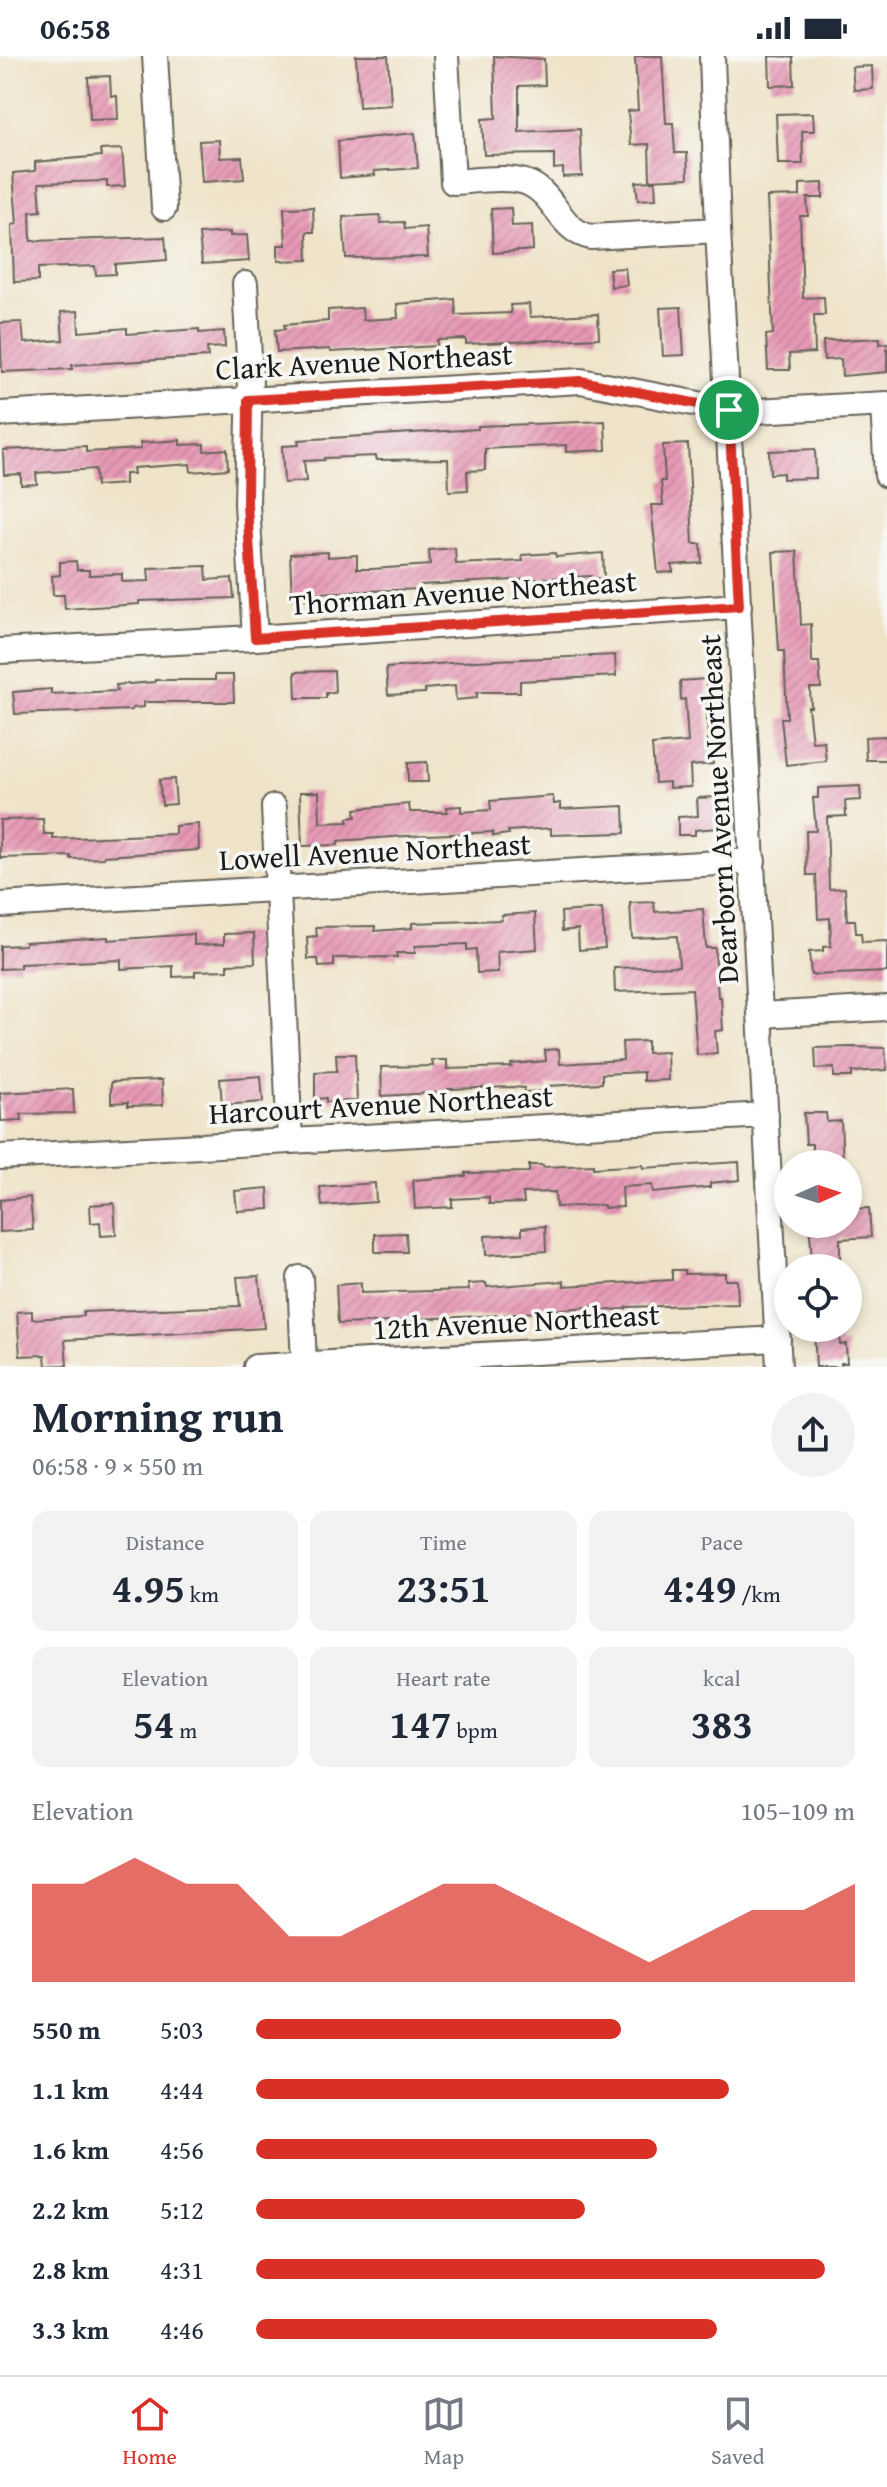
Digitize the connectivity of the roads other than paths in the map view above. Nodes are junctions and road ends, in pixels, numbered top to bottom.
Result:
1 (155, 56) edge
2 (446, 56) edge
3 (712, 56) edge
4 (164, 208) dead end
5 (718, 230) junction
6 (245, 284) dead end
7 (248, 400) junction
8 (885, 404) edge
9 (729, 410) junction
10 (0, 414) edge
11 (887, 475) edge
12 (739, 606) junction
13 (255, 638) junction
14 (0, 651) edge
15 (274, 807) dead end
16 (753, 861) junction
17 (278, 889) junction
18 (0, 905) edge
19 (887, 1008) edge
20 (761, 1015) junction
21 (766, 1115) junction
22 (290, 1141) junction
23 (0, 1157) edge
24 (774, 1264) edge
25 (300, 1278) dead end
26 (774, 1339) edge
27 (778, 1342) edge
28 (304, 1364) junction
29 (256, 1367) edge
30 (779, 1367) edge

1 - 4 street
2 - 5 street
3 - 5 street, Dearborn Avenue Northeast
5 - 9 street, Dearborn Avenue Northeast
6 - 7 street
7 - 9 street, Clark Avenue Northeast
7 - 10 street, Clark Avenue Northeast
7 - 13 street
8 - 9 street, Clark Avenue Northeast
8 - 11 street
9 - 12 street, Dearborn Avenue Northeast
12 - 13 street, Thorman Avenue Northeast
12 - 16 street, Dearborn Avenue Northeast
13 - 14 street, Thorman Avenue Northeast
15 - 17 street
16 - 17 street, Lowell Avenue Northeast
16 - 20 street, Dearborn Avenue Northeast
17 - 18 street, Lowell Avenue Northeast
17 - 22 street
19 - 20 street
20 - 21 street, Dearborn Avenue Northeast
21 - 22 street, Harcourt Avenue Northeast
21 - 24 street, Dearborn Avenue Northeast
22 - 23 street, Harcourt Avenue Northeast
25 - 28 street
26 - 28 street, 12th Avenue Northeast
27 - 30 street, Dearborn Avenue Northeast
28 - 29 street, 12th Avenue Northeast

